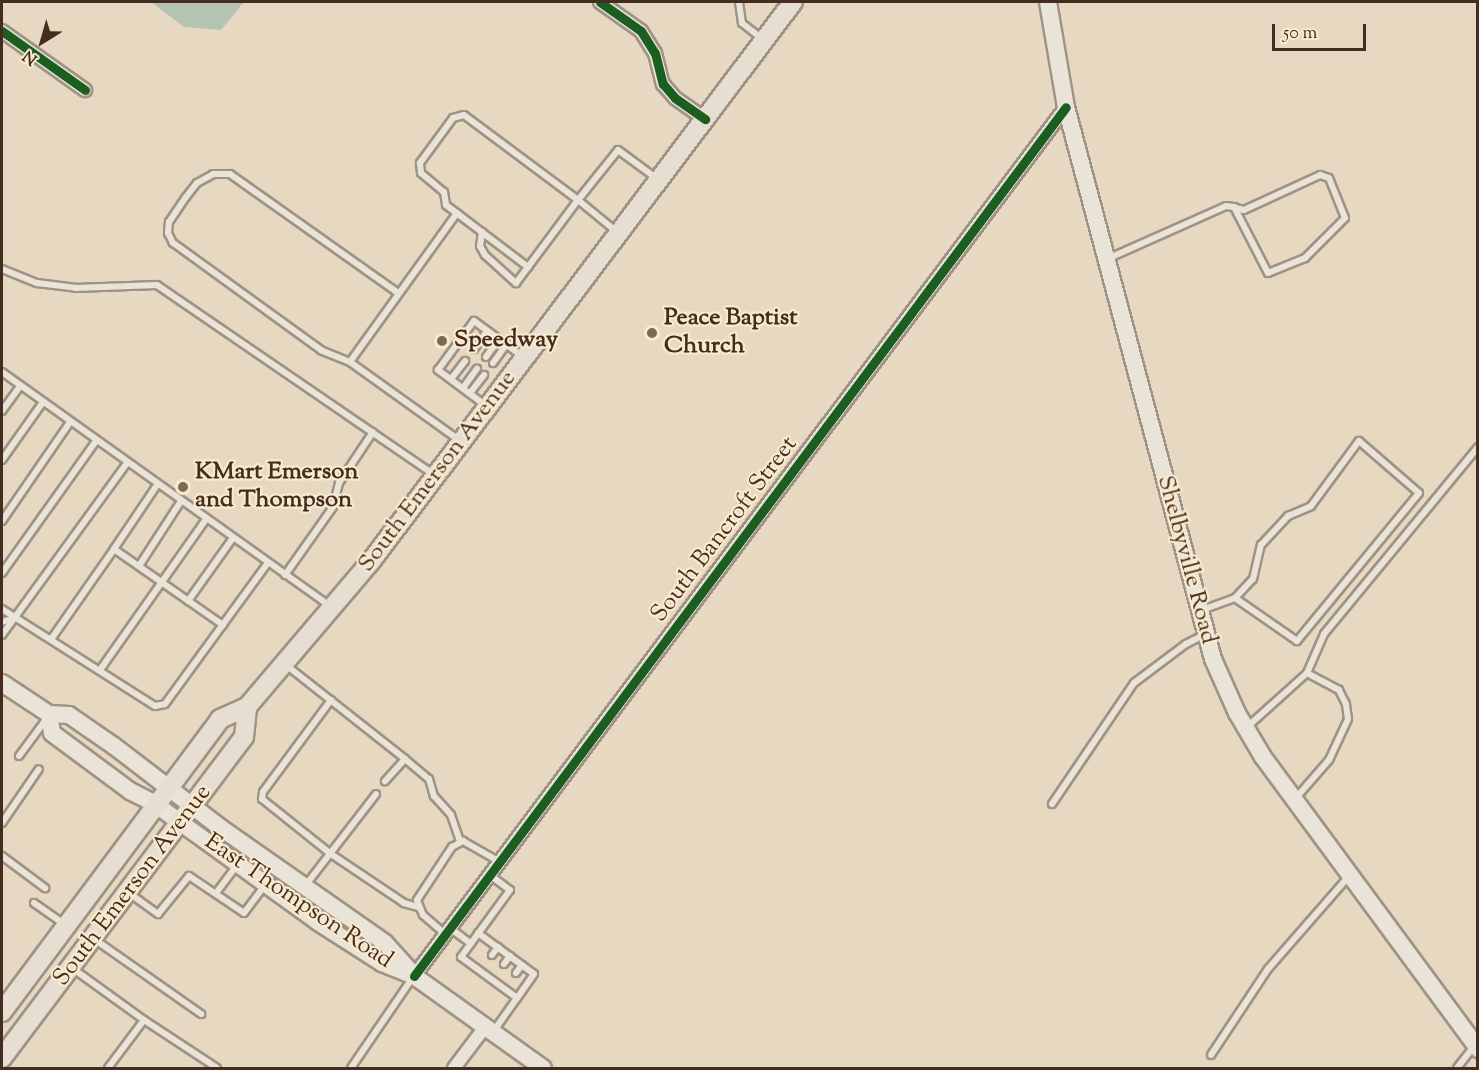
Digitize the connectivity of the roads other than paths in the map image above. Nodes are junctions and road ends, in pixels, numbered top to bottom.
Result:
1 (600, 2) edge
2 (739, 2) edge
3 (1048, 2) edge
4 (790, 3) edge
5 (2, 31) edge
6 (764, 40) junction
7 (85, 90) dead end
8 (1066, 107) junction
9 (705, 119) junction
10 (659, 180) junction
11 (579, 200) junction
12 (1233, 207) junction
13 (457, 213) junction
14 (482, 232) junction
15 (618, 234) junction
16 (1106, 260) junction
17 (528, 267) junction
18 (2, 269) edge
19 (398, 292) junction
20 (487, 331) junction
21 (499, 339) junction
22 (507, 344) junction
23 (474, 349) dead end
24 (486, 357) dead end
25 (525, 358) junction
26 (465, 361) dead end
27 (350, 362) junction
28 (493, 363) dead end
29 (477, 369) dead end
30 (2, 372) edge
31 (484, 375) dead end
32 (451, 380) junction
33 (20, 386) junction
34 (463, 388) junction
35 (470, 393) junction
36 (43, 402) junction
37 (488, 407) junction
38 (2, 411) edge
39 (70, 422) junction
40 (373, 432) junction
41 (96, 441) junction
42 (461, 442) junction
43 (1478, 447) edge
44 (2, 460) edge
45 (128, 464) junction
46 (436, 476) junction
47 (157, 485) junction
48 (181, 501) junction
49 (206, 519) junction
50 (2, 521) edge
51 (233, 538) junction
52 (114, 549) junction
53 (268, 563) junction
54 (139, 566) junction
55 (2, 573) edge
56 (285, 575) junction
57 (163, 583) junction
58 (1235, 598) junction
59 (188, 601) junction
60 (331, 607) junction
61 (2, 609) edge
62 (1199, 611) junction
63 (14, 618) junction
64 (2, 622) edge
65 (223, 625) junction
66 (2, 635) edge
67 (1205, 635) junction
68 (52, 638) junction
69 (284, 663) junction
70 (100, 670) junction
71 (1307, 673) junction
72 (2, 682) edge
73 (331, 700) junction
74 (247, 707) junction
75 (49, 714) junction
76 (1246, 729) junction
77 (19, 756) dead end
78 (405, 759) junction
79 (39, 769) dead end
80 (385, 781) dead end
81 (168, 787) junction
82 (376, 794) dead end
83 (1294, 800) junction
84 (155, 804) junction
85 (1052, 804) dead end
86 (192, 806) junction
87 (180, 822) junction
88 (2, 823) edge
89 (460, 841) junction
90 (331, 854) junction
91 (2, 856) edge
92 (500, 862) junction
93 (237, 864) junction
94 (490, 874) junction
95 (1349, 875) junction
96 (266, 884) junction
97 (305, 887) junction
98 (45, 888) dead end
99 (128, 892) junction
100 (216, 893) junction
101 (34, 903) dead end
102 (418, 907) junction
103 (66, 926) junction
104 (448, 931) junction
105 (478, 933) junction
106 (94, 939) junction
107 (471, 944) junction
108 (498, 947) junction
109 (492, 955) dead end
110 (510, 956) junction
111 (504, 964) dead end
112 (522, 965) junction
113 (72, 968) junction
114 (516, 973) dead end
115 (414, 976) junction
116 (517, 998) junction
117 (2, 1012) edge
118 (201, 1014) dead end
119 (144, 1020) junction
120 (489, 1030) junction
121 (1476, 1047) edge
122 (1211, 1054) dead end
123 (2, 1058) edge
124 (108, 1068) edge
125 (217, 1068) edge
126 (351, 1068) edge
127 (454, 1068) edge
128 (543, 1068) edge
129 (1457, 1068) edge

1 - 9 street
2 - 6 lane
3 - 8 main road, Shelbyville Road
4 - 6 main road, South Emerson Avenue
5 - 7 street
6 - 9 main road, South Emerson Avenue
8 - 16 main road, Shelbyville Road
8 - 92 street, South Bancroft Street
9 - 10 main road, South Emerson Avenue
10 - 11 lane
10 - 15 main road, South Emerson Avenue
11 - 13 lane
11 - 15 lane
11 - 17 lane
12 - 12 lane
12 - 16 lane
13 - 14 lane
13 - 19 lane
14 - 17 lane
14 - 17 lane
15 - 25 main road, South Emerson Avenue
16 - 62 main road, Shelbyville Road
18 - 40 lane
19 - 27 lane
19 - 27 lane
20 - 21 lane
20 - 23 lane
20 - 32 lane
21 - 22 lane
21 - 24 lane
22 - 25 lane
22 - 28 lane
25 - 37 main road, South Emerson Avenue
26 - 32 lane
27 - 42 lane
29 - 34 lane
30 - 33 lane
31 - 35 lane
32 - 34 lane
33 - 36 lane
33 - 38 lane
34 - 35 lane
35 - 37 lane
36 - 39 lane
36 - 44 lane
37 - 42 main road, South Emerson Avenue
39 - 41 lane
39 - 50 lane
40 - 46 lane
40 - 56 lane
41 - 45 lane
41 - 55 lane
42 - 46 main road, South Emerson Avenue
43 - 71 lane
45 - 47 lane
45 - 63 lane
46 - 60 main road, South Emerson Avenue
47 - 48 lane
47 - 52 lane
48 - 49 lane
48 - 54 lane
49 - 51 lane
49 - 57 lane
51 - 53 lane
51 - 59 lane
52 - 54 lane
52 - 68 lane
53 - 56 lane
53 - 65 lane
54 - 57 lane
56 - 60 lane
57 - 59 lane
57 - 70 lane
58 - 58 lane
58 - 62 lane
59 - 65 lane
60 - 69 main road, South Emerson Avenue
61 - 63 lane
62 - 67 main road, Shelbyville Road
63 - 64 lane
63 - 66 lane
63 - 68 lane
65 - 70 lane
67 - 76 main road, Shelbyville Road
67 - 85 lane
68 - 70 lane
69 - 73 lane
69 - 74 main road, South Emerson Avenue
71 - 76 lane
71 - 83 lane
72 - 75 main road, East Thompson Road
73 - 78 lane
73 - 90 lane
74 - 81 main road, South Emerson Avenue
74 - 86 main road, South Emerson Avenue
75 - 77 lane
75 - 81 main road, East Thompson Road
75 - 84 main road, East Thompson Road
76 - 83 main road, Shelbyville Road
78 - 80 lane
78 - 89 lane
79 - 88 lane
81 - 84 main road, South Emerson Avenue
81 - 86 main road, East Thompson Road
82 - 90 lane
83 - 95 main road, Shelbyville Road
84 - 87 main road, East Thompson Road
84 - 103 main road, South Emerson Avenue
86 - 87 main road, South Emerson Avenue
86 - 97 main road, East Thompson Road
87 - 93 main road, East Thompson Road
87 - 99 main road, South Emerson Avenue
89 - 92 lane
89 - 102 lane
90 - 97 lane
90 - 102 lane
91 - 98 lane
92 - 94 street, South Bancroft Street
93 - 96 main road, East Thompson Road
93 - 100 lane
94 - 104 street, South Bancroft Street
94 - 105 lane
95 - 121 main road, Shelbyville Road
95 - 122 lane
96 - 100 lane
96 - 115 main road, East Thompson Road
97 - 115 main road, East Thompson Road
99 - 100 lane
99 - 106 main road, South Emerson Avenue
101 - 103 lane
102 - 104 lane
103 - 117 main road, South Emerson Avenue
104 - 107 lane
104 - 115 street, South Bancroft Street
105 - 107 lane
105 - 108 lane
106 - 113 main road, South Emerson Avenue
106 - 118 lane
107 - 116 lane
108 - 109 lane
108 - 110 lane
110 - 111 lane
110 - 112 lane
112 - 114 lane
112 - 116 lane
113 - 119 lane
113 - 123 main road, South Emerson Avenue
115 - 120 main road, East Thompson Road
115 - 126 lane
116 - 120 lane
119 - 124 lane
119 - 125 lane
120 - 127 street
120 - 128 main road, East Thompson Road
121 - 129 lane

